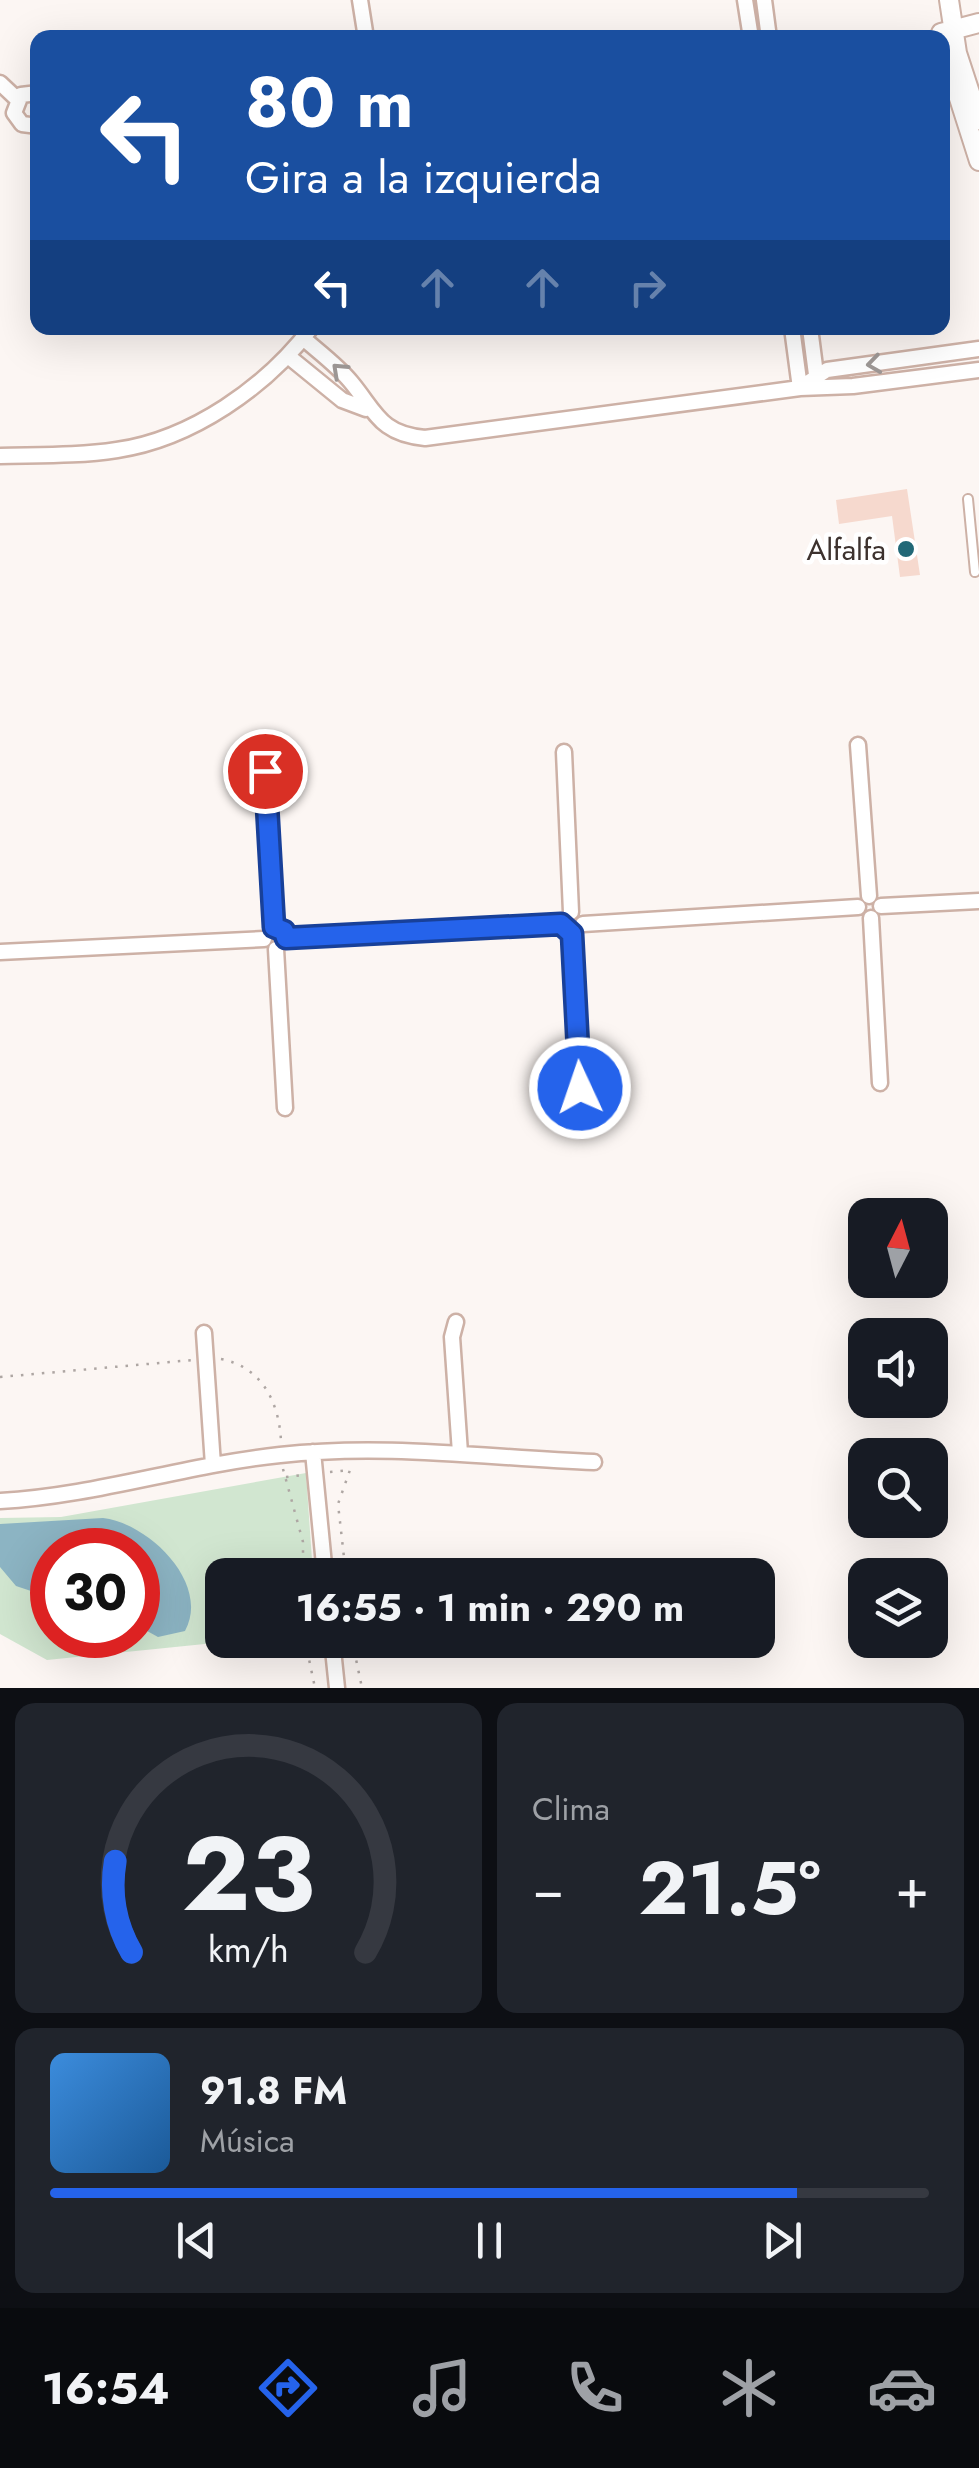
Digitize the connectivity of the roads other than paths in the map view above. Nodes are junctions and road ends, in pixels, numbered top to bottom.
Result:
1 (360, 0) edge
2 (746, 0) edge
3 (764, 0) edge
4 (938, 0) edge
5 (949, 0) edge
6 (979, 24) edge
7 (365, 30) edge
8 (750, 30) edge
9 (768, 30) edge
10 (943, 30) edge
11 (945, 30) edge
12 (950, 34) edge
13 (950, 50) edge
14 (950, 57) edge
15 (0, 84) edge
16 (30, 92) edge
17 (17, 99) junction
18 (979, 120) edge
19 (30, 127) edge
20 (979, 161) edge
21 (305, 335) edge
22 (309, 335) edge
23 (793, 335) edge
24 (811, 335) edge
25 (979, 349) edge
26 (288, 356) junction
27 (979, 370) edge
28 (817, 382) junction
29 (800, 388) junction
30 (366, 409) junction
31 (0, 456) edge
32 (968, 499) dead end
33 (976, 538) edge
34 (976, 560) edge
35 (975, 572) dead end
36 (858, 746) dead end
37 (564, 752) dead end
38 (265, 771) dead end
39 (979, 901) edge
40 (870, 907) junction
41 (572, 927) junction
42 (275, 938) junction
43 (0, 952) edge
44 (880, 1083) dead end
45 (580, 1088) dead end
46 (285, 1108) dead end
47 (456, 1322) dead end
48 (204, 1333) dead end
49 (313, 1452) junction
50 (460, 1453) junction
51 (594, 1462) dead end
52 (212, 1465) junction
53 (0, 1501) edge
54 (323, 1558) edge
55 (334, 1658) edge
56 (336, 1688) edge

1 - 7 street
2 - 8 street
3 - 9 street
4 - 10 street
5 - 11 street
6 - 12 street
13 - 18 street
14 - 20 street
15 - 17 street
16 - 17 street
17 - 19 street
21 - 26 street
30 -> 22 street
23 - 29 street
24 - 28 street
25 -> 28 street
26 - 30 street
26 - 31 street
27 - 28 street
28 - 29 street
29 - 30 street
32 - 33 lane
33 - 34 lane
34 - 35 lane
36 - 40 street
37 - 41 street
38 - 42 street
39 - 40 street
40 - 41 street
40 - 44 street
41 - 42 street
41 - 45 street
42 - 43 street
42 - 46 street
47 - 50 street
48 - 52 street
49 - 50 street
49 - 52 street
49 - 54 street
50 - 51 street
52 - 53 street
55 - 56 street

